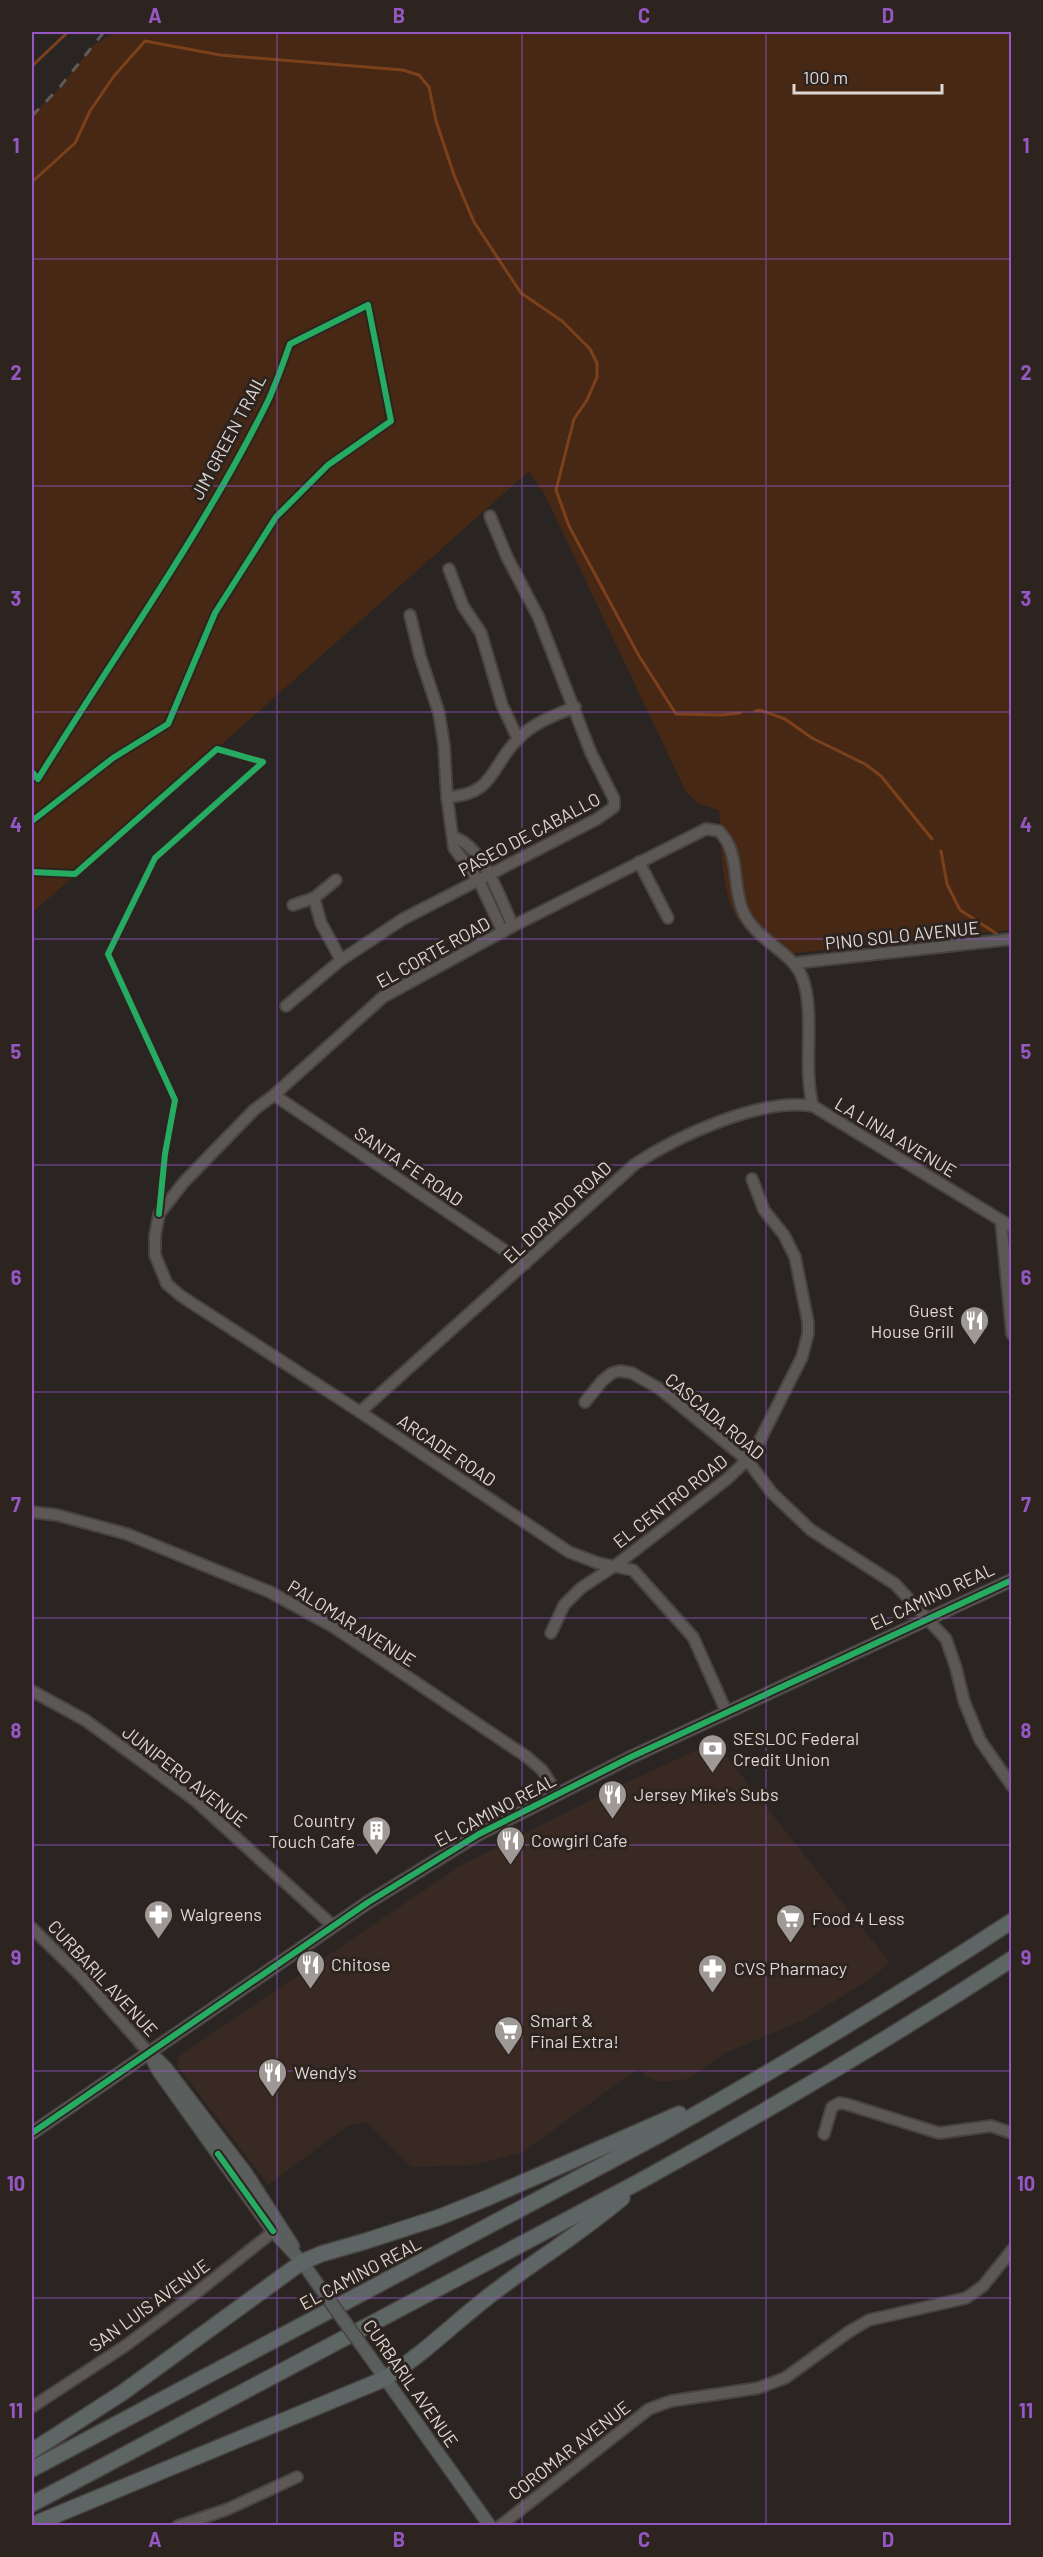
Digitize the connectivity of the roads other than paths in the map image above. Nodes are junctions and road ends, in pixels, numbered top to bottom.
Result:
1 (490, 516) dead end
2 (449, 569) dead end
3 (411, 615) dead end
4 (575, 707) junction
5 (518, 739) junction
6 (447, 797) junction
7 (714, 830) joint
8 (453, 837) junction
9 (639, 862) junction
10 (490, 876) junction
11 (336, 880) dead end
12 (479, 881) junction
13 (314, 898) junction
14 (502, 899) junction
15 (293, 905) dead end
16 (491, 905) junction
17 (668, 918) dead end
18 (513, 926) junction
19 (503, 932) junction
20 (1011, 939) edge
21 (341, 960) junction
22 (795, 963) junction
23 (286, 1006) dead end
24 (274, 1095) junction
25 (813, 1106) junction
26 (752, 1179) dead end
27 (159, 1215) joint
28 (1001, 1220) junction
29 (1011, 1227) edge
30 (525, 1264) junction
31 (1011, 1334) edge
32 (585, 1402) dead end
33 (360, 1412) junction
34 (747, 1460) junction
35 (32, 1512) edge
36 (616, 1565) junction
37 (1011, 1580) edge
38 (928, 1619) junction
39 (551, 1633) dead end
40 (32, 1691) edge
41 (727, 1713) junction
42 (1011, 1786) edge
43 (557, 1793) junction
44 (1011, 1921) edge
45 (333, 1926) junction
46 (32, 1928) edge
47 (1011, 1959) edge
48 (149, 2053) junction
49 (751, 2083) junction
50 (32, 2133) edge
51 (1011, 2133) edge
52 (824, 2134) dead end
53 (644, 2179) junction
54 (278, 2228) junction
55 (1011, 2250) edge
56 (302, 2262) junction
57 (384, 2379) junction
58 (32, 2407) edge
59 (32, 2451) edge
60 (32, 2469) edge
61 (297, 2477) dead end
62 (32, 2504) edge
63 (32, 2525) edge
64 (178, 2526) edge
65 (490, 2526) edge
66 (500, 2526) edge

1 - 4 street, PASEO DE CABALLO
2 - 5 street
3 - 6 street
4 - 5 street
4 - 10 street, PASEO DE CABALLO
5 - 6 street
6 - 8 street
7 - 9 street, EL CORTE ROAD
7 - 22 street, LA LINIA AVENUE
8 - 10 street
8 - 12 street
9 - 17 street
9 - 18 street, EL CORTE ROAD
10 - 12 street, PASEO DE CABALLO
10 - 14 street
11 - 13 street
12 - 16 street
12 - 21 street, PASEO DE CABALLO
13 - 15 street
13 - 21 street
14 - 16 street
14 - 18 street
16 - 19 street
18 - 19 street, EL CORTE ROAD
19 - 24 street, EL CORTE ROAD
20 - 22 street, PINO SOLO AVENUE
21 - 23 street, PASEO DE CABALLO
22 - 25 street, LA LINIA AVENUE
24 - 27 street, EL CORTE ROAD
24 - 30 street, SANTA FE ROAD
25 - 28 street, LA LINIA AVENUE
25 - 30 street, EL DORADO ROAD
26 - 34 street, EL CENTRO ROAD
27 - 33 street, ARCADE ROAD
28 - 29 street, LA LINIA AVENUE
28 - 31 street
30 - 33 street, EL DORADO ROAD
32 - 34 street, CASCADA ROAD
33 - 36 street, ARCADE ROAD
34 - 36 street, EL CENTRO ROAD
34 - 38 street, CASCADA ROAD
35 - 43 street, PALOMAR AVENUE
36 - 39 street, EL CENTRO ROAD
36 - 41 street, ARCADE ROAD
37 - 38 main road, EL CAMINO REAL
38 - 41 main road, EL CAMINO REAL
38 - 42 street, CASCADA ROAD
40 - 45 street, JUNIPERO AVENUE
41 - 43 main road, EL CAMINO REAL
43 - 45 main road, EL CAMINO REAL
44 - 49 highway, EL CAMINO REAL
45 - 48 main road, EL CAMINO REAL
46 - 48 street, CURBARIL AVENUE
47 - 53 highway
48 - 50 main road, EL CAMINO REAL
48 - 54 main road, CURBARIL AVENUE
49 - 56 highway
49 - 60 highway, EL CAMINO REAL
51 - 52 street
53 - 57 highway
53 - 62 highway
54 - 56 main road, CURBARIL AVENUE
54 - 58 street, SAN LUIS AVENUE
55 - 66 street, COROMAR AVENUE
56 - 57 main road, CURBARIL AVENUE, bridge
56 - 59 highway
57 - 63 highway
57 - 65 main road, CURBARIL AVENUE
61 - 64 street

